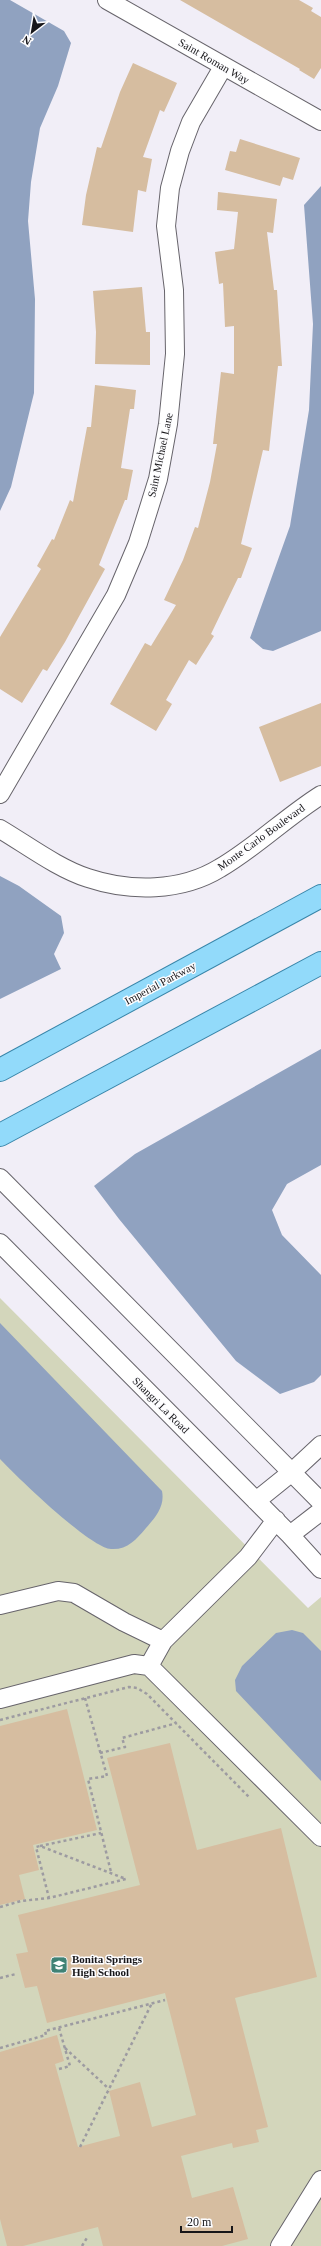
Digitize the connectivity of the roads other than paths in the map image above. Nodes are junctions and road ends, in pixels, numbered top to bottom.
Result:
1 (107, 0) edge
2 (223, 67) junction
3 (321, 121) edge
4 (0, 794) edge
5 (321, 795) edge
6 (0, 829) edge
7 (321, 896) edge
8 (321, 963) edge
9 (0, 1070) edge
10 (0, 1135) edge
11 (0, 1178) edge
12 (0, 1243) edge
13 (321, 1445) edge
14 (292, 1472) junction
15 (256, 1501) junction
16 (321, 1502) edge
17 (321, 1511) edge
18 (276, 1520) junction
19 (290, 1535) junction
20 (321, 1569) edge
21 (0, 1605) edge
22 (163, 1641) junction
23 (148, 1666) junction
24 (0, 1699) edge
25 (321, 1837) edge
26 (321, 2180) edge
27 (280, 2246) edge

1 - 2 street, Saint Roman Way
2 - 3 street, Saint Roman Way
2 - 4 street, Saint Michael Lane
5 - 6 street, Monte Carlo Boulevard
7 - 9 main road, Imperial Parkway
8 - 10 main road
11 - 14 street
12 - 15 street, Shangri La Road
13 - 14 street
14 - 15 street
14 - 16 street
15 - 18 street, Shangri La Road
17 - 19 street
18 - 19 street, Shangri La Road
18 - 22 street
19 - 20 street, Shangri La Road
21 - 22 street
22 - 23 street
23 - 24 street
23 - 25 street
26 - 27 street

